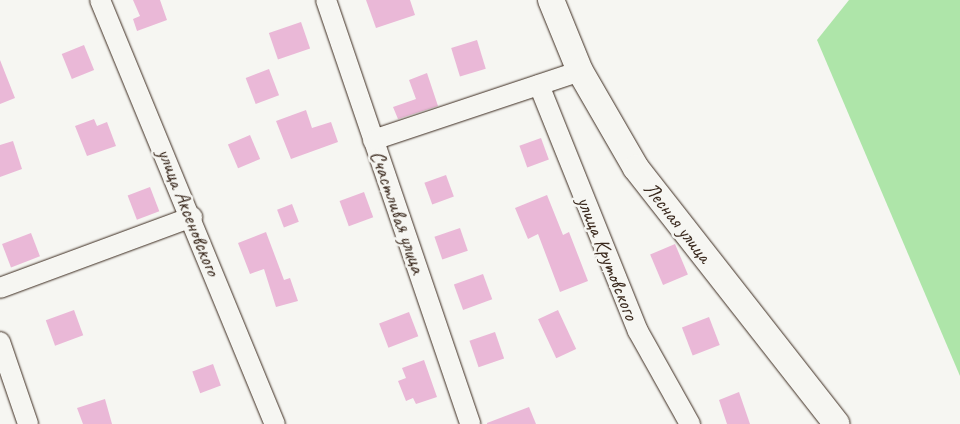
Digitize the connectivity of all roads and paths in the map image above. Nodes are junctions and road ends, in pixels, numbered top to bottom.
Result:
1 (100, 0) edge
2 (326, 0) edge
3 (551, 0) edge
4 (580, 71) junction
5 (539, 85) junction
6 (374, 140) junction
7 (192, 217) junction
8 (0, 288) edge
9 (0, 342) edge
10 (28, 424) edge
11 (275, 424) edge
12 (470, 424) edge
13 (690, 424) edge
14 (837, 424) edge

1 - 7 street, улица Аксеновского
2 - 6 street, Счастливая улица
3 - 4 main road, Лесная улица
4 - 5 street
4 - 14 main road, Лесная улица
5 - 6 street
5 - 13 street, улица Крутовского
6 - 12 street, Счастливая улица
7 - 8 street
7 - 11 street, улица Аксеновского
9 - 10 street

